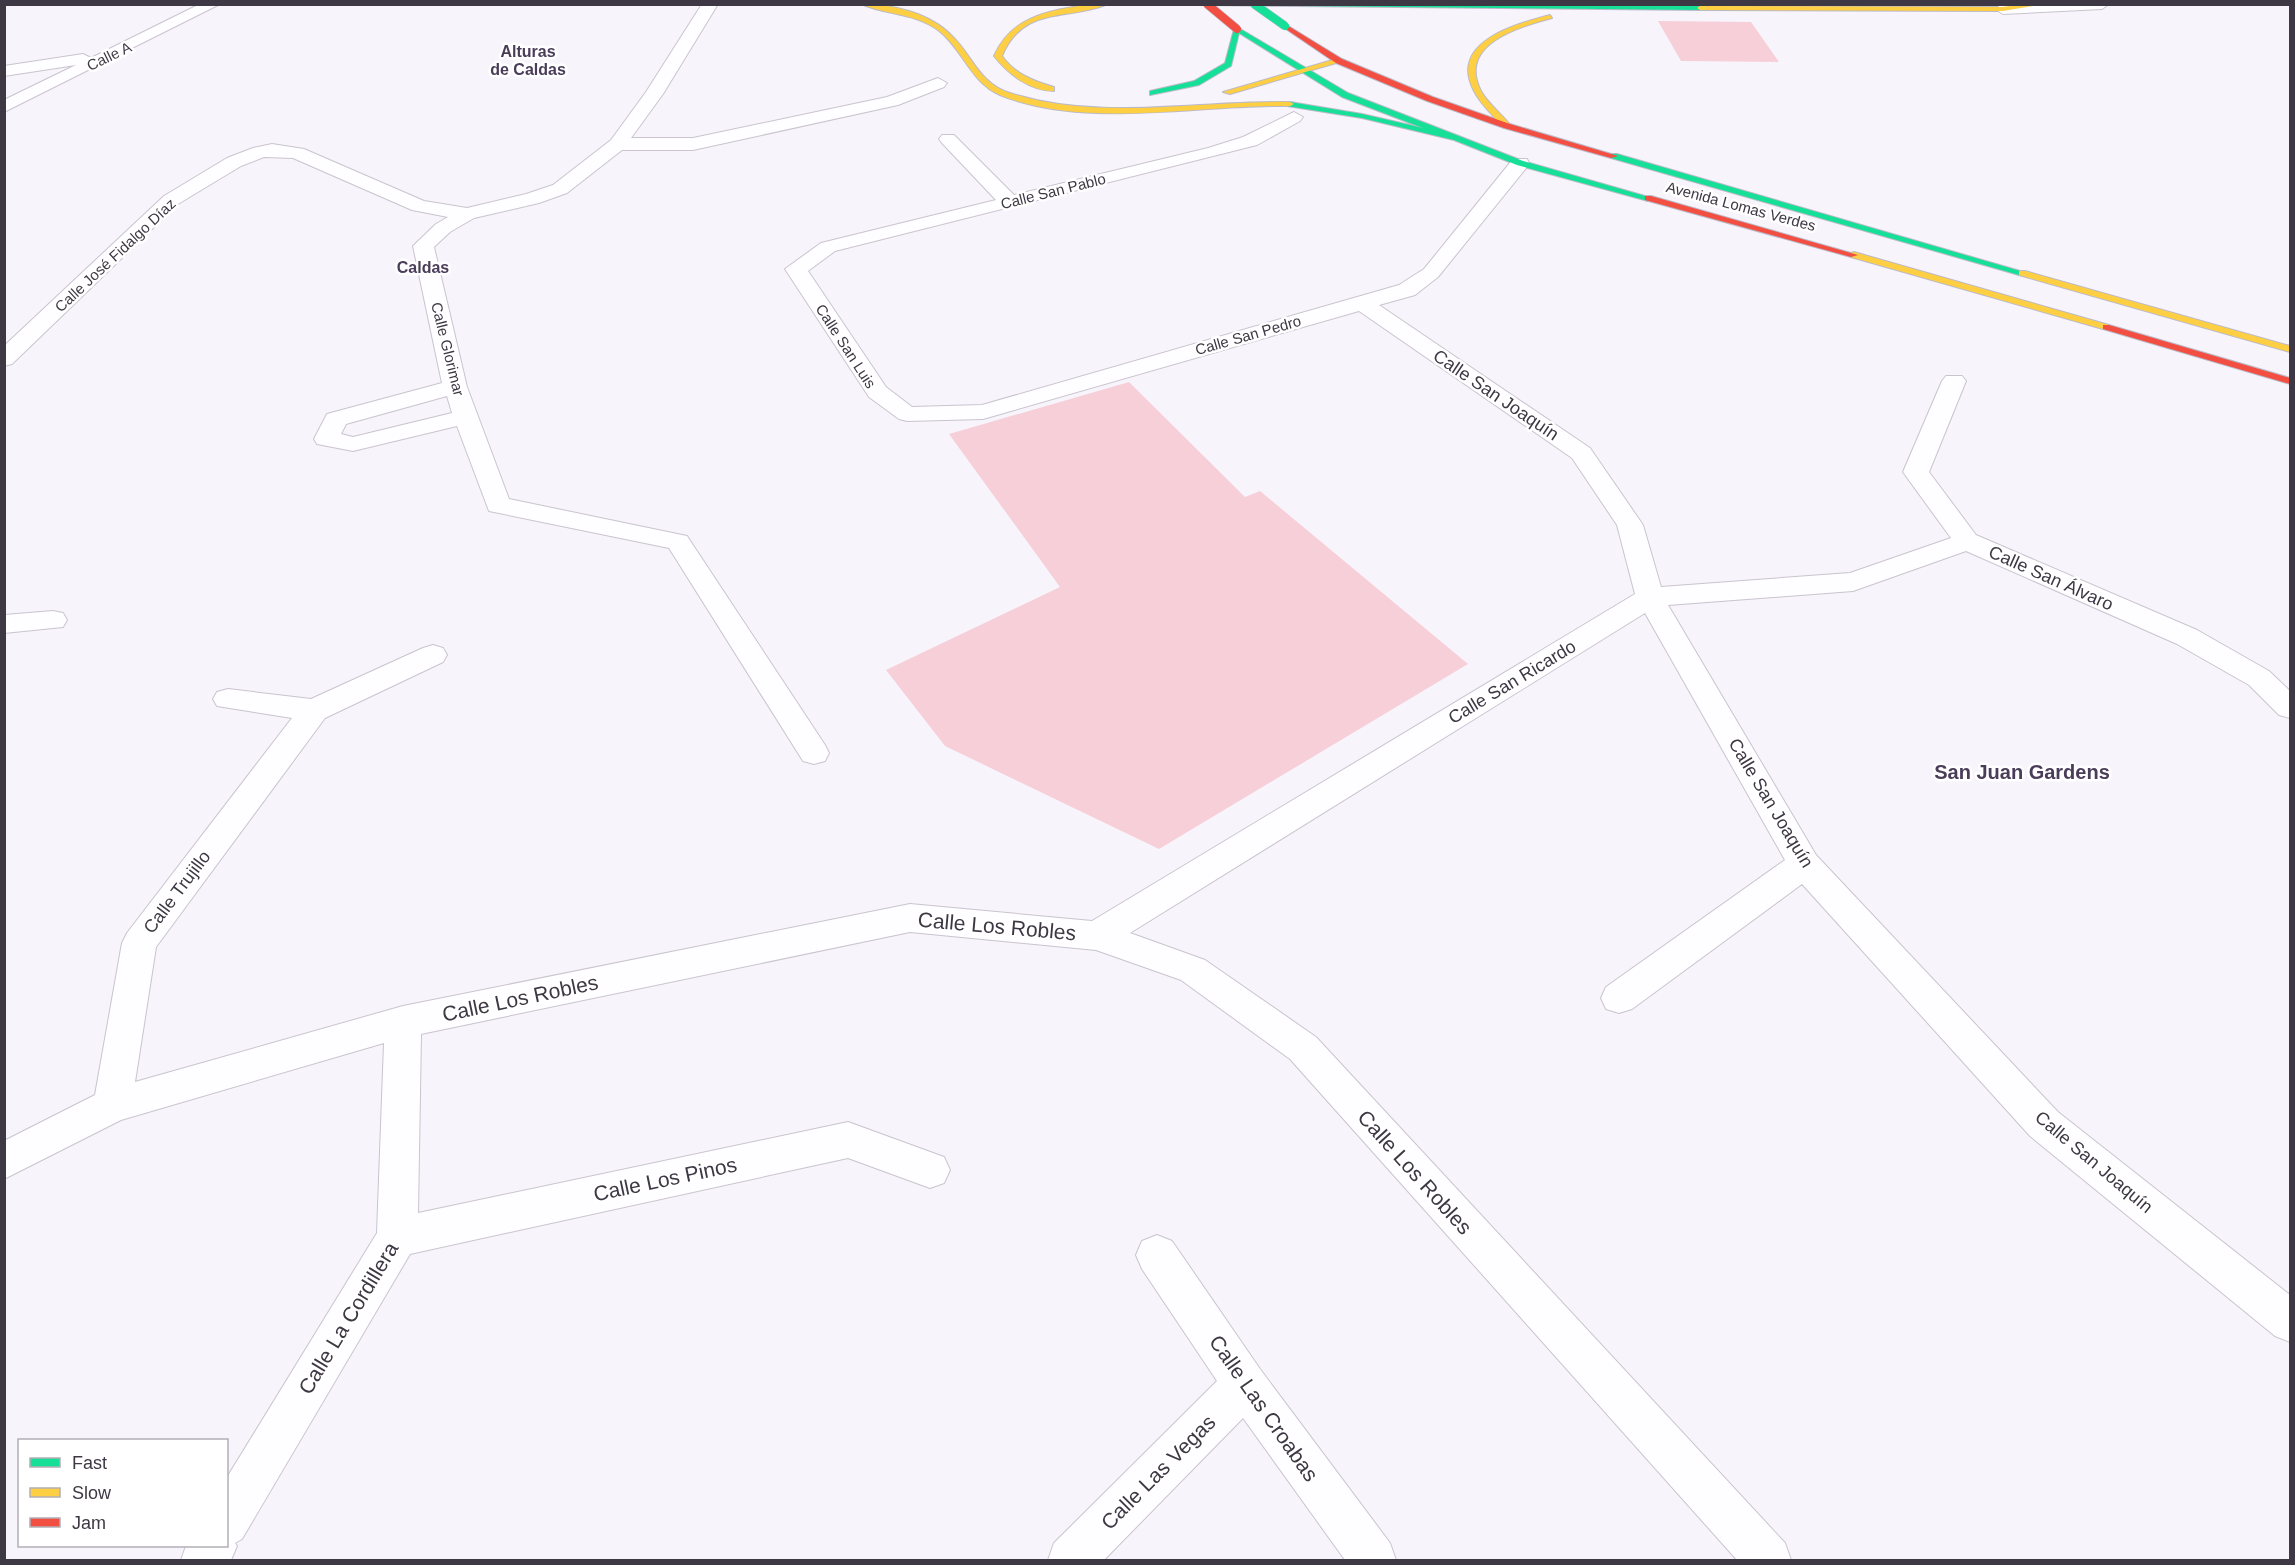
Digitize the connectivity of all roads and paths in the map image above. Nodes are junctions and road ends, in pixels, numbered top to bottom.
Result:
1 (213, 4) edge
2 (710, 4) edge
3 (864, 4) edge
4 (1106, 4) edge
5 (1112, 4) edge
6 (1208, 4) edge
7 (1254, 4) edge
8 (2041, 4) edge
9 (2102, 4) edge
10 (1615, 8) junction
11 (2003, 9) junction
12 (1237, 29) junction
13 (113, 54) junction
14 (1339, 61) junction
15 (4, 71) edge
16 (1304, 71) junction
17 (938, 83) dead end
18 (1067, 92) dead end
19 (1142, 95) dead end
20 (4, 107) edge
21 (1170, 108) junction
22 (1294, 117) dead end
23 (1507, 126) junction
24 (1455, 138) junction
25 (948, 139) dead end
26 (618, 144) junction
27 (1520, 163) junction
28 (1010, 202) junction
29 (467, 214) junction
30 (810, 259) joint
31 (1362, 303) junction
32 (2290, 349) edge
33 (4, 359) edge
34 (1954, 381) dead end
35 (2290, 381) edge
36 (455, 387) junction
37 (923, 414) joint
38 (466, 417) junction
39 (1967, 541) junction
40 (1650, 597) junction
41 (53, 620) dead end
42 (4, 624) edge
43 (433, 655) dead end
44 (228, 699) dead end
45 (2290, 708) edge
46 (314, 710) junction
47 (814, 753) dead end
48 (1804, 864) junction
49 (1097, 936) junction
50 (1619, 998) dead end
51 (403, 1022) junction
52 (112, 1105) junction
53 (4, 1161) edge
54 (930, 1170) dead end
55 (397, 1237) junction
56 (1157, 1255) dead end
57 (2290, 1321) edge
58 (1245, 1384) junction
59 (228, 1520) edge
60 (212, 1547) edge
61 (204, 1560) edge
62 (1071, 1560) edge
63 (1373, 1560) edge
64 (1768, 1560) edge

1 - 13 street, Calle A
2 - 26 street
3 - 21 main road
4 - 18 main road
5 - 10 main road
6 - 12 main road, Avenida Lomas Verdes, bridge
7 - 14 main road, Avenida Lomas Verdes, bridge
8 - 11 main road
9 - 11 street
10 - 11 main road
10 - 23 main road
12 - 16 main road, Avenida Lomas Verdes
12 - 19 main road
13 - 15 street
13 - 20 street, Calle A
14 - 16 main road
14 - 23 main road, Avenida Lomas Verdes
16 - 21 main road
16 - 24 main road, Avenida Lomas Verdes
17 - 26 street
21 - 24 main road
22 - 28 street, Calle San Pablo
23 - 32 main road, Avenida Lomas Verdes
24 - 27 main road, Avenida Lomas Verdes
25 - 28 street
26 - 29 street
27 - 31 street, Calle San Pedro
27 - 35 main road, Avenida Lomas Verdes
28 - 30 street, Calle San Pablo
29 - 33 street, Calle José Fidalgo Díaz
29 - 36 street, Calle Glorimar
30 - 37 street, Calle San Luis
31 - 37 street, Calle San Pedro
31 - 40 street, Calle San Joaquín
34 - 39 street, Calle San Álvaro
36 - 38 street, Calle Glorimar
36 - 38 street
38 - 47 street, Calle Glorimar
39 - 40 street, Calle San Ricardo
39 - 45 street, Calle San Álvaro
40 - 48 street, Calle San Joaquín
40 - 49 street, Calle San Ricardo
41 - 42 street
43 - 46 street
44 - 46 street
46 - 52 street, Calle Trujillo
48 - 50 street
48 - 57 street, Calle San Joaquín
49 - 51 street, Calle Los Robles
49 - 64 street, Calle Los Robles
51 - 52 street, Calle Los Robles
51 - 55 street, Calle La Cordillera
52 - 53 street, Calle Los Robles
54 - 55 street, Calle Los Pinos
55 - 59 street, Calle La Cordillera
56 - 58 street, Calle Las Croabas
58 - 62 street, Calle Las Vegas
58 - 63 street, Calle Las Croabas
60 - 61 street

